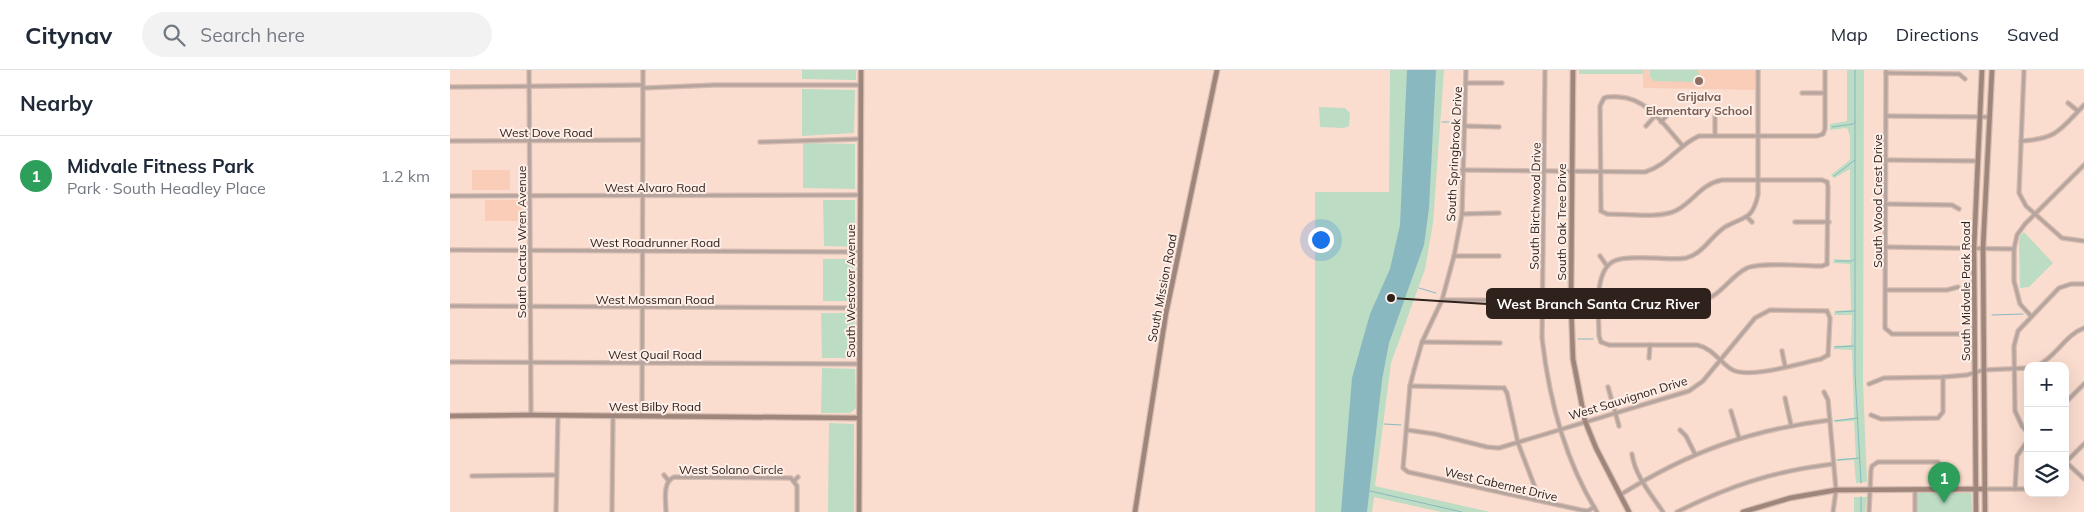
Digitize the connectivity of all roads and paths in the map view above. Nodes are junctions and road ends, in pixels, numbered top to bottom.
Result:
1 (529, 70) edge
2 (643, 70) edge
3 (862, 70) edge
4 (1217, 70) edge
5 (1466, 70) edge
6 (1545, 70) edge
7 (1572, 70) edge
8 (1758, 70) edge
9 (1825, 70) edge
10 (1982, 70) edge
11 (1992, 70) edge
12 (2024, 70) edge
13 (1886, 72) edge
14 (1965, 78) dead end
15 (1466, 83) junction
16 (1502, 83) dead end
17 (861, 85) junction
18 (529, 86) junction
19 (643, 86) junction
20 (450, 87) edge
21 (1802, 93) dead end
22 (1824, 93) junction
23 (2068, 102) dead end
24 (2084, 105) edge
25 (2078, 111) junction
26 (1670, 112) dead end
27 (1715, 115) dead end
28 (1655, 116) junction
29 (1886, 116) junction
30 (1981, 116) junction
31 (1990, 116) junction
32 (1661, 122) junction
33 (1464, 126) junction
34 (1646, 126) dead end
35 (1499, 127) dead end
36 (1715, 135) junction
37 (1758, 136) junction
38 (861, 139) junction
39 (529, 140) junction
40 (642, 140) junction
41 (450, 141) edge
42 (2021, 141) junction
43 (760, 142) dead end
44 (1682, 145) junction
45 (1887, 160) junction
46 (1977, 161) junction
47 (2084, 165) edge
48 (1462, 170) junction
49 (1544, 171) junction
50 (1571, 171) junction
51 (1601, 171) junction
52 (1758, 179) junction
53 (860, 195) junction
54 (450, 196) edge
55 (529, 196) junction
56 (642, 196) junction
57 (1886, 204) junction
58 (1959, 209) dead end
59 (1499, 213) dead end
60 (1462, 214) junction
61 (2035, 215) junction
62 (1747, 217) junction
63 (1752, 222) dead end
64 (1795, 222) dead end
65 (1829, 222) junction
66 (2084, 241) edge
67 (1886, 247) junction
68 (1978, 248) junction
69 (2014, 249) junction
70 (450, 250) edge
71 (529, 250) junction
72 (641, 250) junction
73 (861, 252) junction
74 (1454, 256) junction
75 (1499, 256) dead end
76 (1600, 256) dead end
77 (1607, 266) junction
78 (2084, 284) edge
79 (1958, 287) dead end
80 (1886, 290) junction
81 (1442, 300) junction
82 (1543, 301) junction
83 (1571, 301) junction
84 (1599, 301) junction
85 (450, 306) edge
86 (530, 307) junction
87 (641, 307) junction
88 (860, 308) junction
89 (2031, 316) junction
90 (2084, 328) edge
91 (1975, 334) junction
92 (1422, 342) junction
93 (1500, 343) dead end
94 (1650, 345) junction
95 (1782, 351) dead end
96 (1649, 358) dead end
97 (1721, 360) junction
98 (450, 362) edge
99 (530, 362) junction
100 (2043, 362) edge
101 (641, 363) junction
102 (860, 364) junction
103 (1785, 366) junction
104 (2024, 368) edge
105 (2015, 369) junction
106 (1979, 370) junction
107 (1943, 377) junction
108 (1869, 384) dead end
109 (2084, 384) edge
110 (1410, 386) junction
111 (1608, 387) dead end
112 (1824, 392) dead end
113 (1785, 398) dead end
114 (2069, 399) edge
115 (1731, 411) dead end
116 (1615, 413) junction
117 (531, 415) junction
118 (558, 415) junction
119 (1872, 415) dead end
120 (450, 416) edge
121 (613, 416) junction
122 (642, 416) junction
123 (860, 418) junction
124 (1830, 420) junction
125 (1585, 421) junction
126 (1791, 425) junction
127 (1619, 426) dead end
128 (2024, 428) edge
129 (1560, 429) junction
130 (1407, 430) junction
131 (1680, 430) dead end
132 (1739, 438) junction
133 (1518, 443) junction
134 (2084, 444) edge
135 (2024, 446) edge
136 (1632, 454) dead end
137 (1695, 454) junction
138 (2069, 459) edge
139 (1832, 464) junction
140 (2069, 465) edge
141 (1404, 469) joint
142 (556, 475) junction
143 (664, 475) dead end
144 (472, 476) dead end
145 (798, 477) dead end
146 (2084, 479) edge
147 (668, 480) junction
148 (794, 481) junction
149 (1642, 481) junction
150 (1976, 488) junction
151 (2015, 488) junction
152 (2024, 488) edge
153 (1915, 489) junction
154 (1943, 489) junction
155 (1985, 489) junction
156 (1836, 490) junction
157 (1871, 490) junction
158 (1620, 496) junction
159 (1535, 500) junction
160 (1594, 507) junction
161 (556, 512) edge
162 (612, 512) edge
163 (666, 512) edge
164 (797, 512) edge
165 (859, 512) edge
166 (1135, 512) edge
167 (1597, 512) edge
168 (1629, 512) edge
169 (1663, 512) edge
170 (1677, 512) edge
171 (1743, 512) edge
172 (1833, 512) edge
173 (1869, 512) edge
174 (1915, 512) edge
175 (1976, 512) edge
176 (1985, 512) edge

1 - 18 street, South Cactus Wren Avenue
2 - 19 street
3 - 17 street, South Westover Avenue
4 - 166 street, South Mission Road
5 - 15 street, South Springbrook Drive
6 - 49 street, South Birchwood Drive
7 - 50 street, South Oak Tree Drive
8 - 37 street
9 - 22 street
10 - 30 street, South Midvale Park Road
11 - 31 street, South Midvale Park Road
12 - 42 street
13 - 14 street
13 - 29 street, South Wood Crest Drive
15 - 16 street
15 - 33 street, South Springbrook Drive
17 - 19 street
17 - 38 street, South Westover Avenue
18 - 19 street
18 - 20 street
18 - 39 street, South Cactus Wren Avenue
19 - 40 street
21 - 22 street
22 - 37 street
23 - 25 street
24 - 25 street
25 - 42 street
26 - 32 street
27 - 36 street
28 - 32 street
28 - 34 street
28 - 51 street
29 - 30 street
29 - 45 street, South Wood Crest Drive
30 - 31 street
30 - 46 street, South Midvale Park Road
31 - 68 street, South Midvale Park Road
32 - 44 street
33 - 35 street
33 - 48 street, South Springbrook Drive
36 - 37 street
36 - 44 street
37 - 52 street
38 - 43 street
38 - 53 street, South Westover Avenue
39 - 40 street, West Dove Road
39 - 41 street, West Dove Road
39 - 55 street, South Cactus Wren Avenue
40 - 56 street
42 - 61 street
44 - 51 street
45 - 46 street
45 - 57 street, South Wood Crest Drive
46 - 68 street, South Midvale Park Road
47 - 61 street
48 - 49 street
48 - 60 street, South Springbrook Drive
49 - 50 street
49 - 82 street, South Birchwood Drive
50 - 51 street
50 - 83 street, South Oak Tree Drive
51 - 52 street
52 - 62 street
52 - 65 street
53 - 56 street, West Alvaro Road
53 - 73 street, South Westover Avenue
54 - 55 street, West Alvaro Road
55 - 56 street, West Alvaro Road
55 - 71 street, South Cactus Wren Avenue
56 - 72 street
57 - 58 street
57 - 67 street, South Wood Crest Drive
59 - 60 street
60 - 74 street, South Springbrook Drive
61 - 66 street
61 - 69 street
62 - 63 street
62 - 77 street
64 - 65 street
65 - 84 street
67 - 68 street
67 - 80 street, South Wood Crest Drive
68 - 69 street
68 - 91 street, South Midvale Park Road
68 - 106 street, South Midvale Park Road
69 - 89 street
70 - 71 street, West Roadrunner Road
71 - 72 street, West Roadrunner Road
71 - 86 street, South Cactus Wren Avenue
72 - 73 street, West Roadrunner Road
72 - 87 street
73 - 88 street, South Westover Avenue
74 - 75 street
74 - 81 street, South Springbrook Drive
76 - 77 street
77 - 84 street
78 - 89 street
79 - 80 street
80 - 91 street, South Wood Crest Drive
81 - 82 street
81 - 92 street, South Springbrook Drive
82 - 83 street
82 - 129 street, South Birchwood Drive
83 - 84 street
83 - 125 street, South Oak Tree Drive
84 - 94 street
85 - 86 street, West Mossman Road
86 - 87 street, West Mossman Road
86 - 99 street, South Cactus Wren Avenue
87 - 88 street, West Mossman Road
87 - 101 street
88 - 102 street, South Westover Avenue
89 - 105 street
90 - 100 street
91 - 106 street, South Midvale Park Road
92 - 93 street
92 - 110 street, South Springbrook Drive
94 - 96 street
94 - 97 street
95 - 103 street
97 - 103 street
97 - 103 street, West Sauvignon Drive
97 - 116 street, West Sauvignon Drive
98 - 99 street, West Quail Road
99 - 101 street, West Quail Road
99 - 117 street, South Cactus Wren Avenue
101 - 102 street, West Quail Road
101 - 122 street
102 - 123 street, South Westover Avenue
104 - 105 street
105 - 106 street
105 - 128 street
106 - 107 street
106 - 150 street, South Midvale Park Road
106 - 155 street, South Midvale Park Road
107 - 108 street
107 - 119 street
109 - 114 street
110 - 130 street, South Springbrook Drive
110 - 133 street
111 - 116 street
112 - 124 street
113 - 126 street
115 - 132 street
116 - 125 street, West Sauvignon Drive
116 - 127 street
117 - 118 street, West Bilby Road
117 - 120 street, West Bilby Road
118 - 121 street, West Bilby Road
118 - 142 street
121 - 122 street, West Bilby Road
121 - 162 street
122 - 123 street, West Bilby Road
123 - 165 street, South Westover Avenue
124 - 126 street
124 - 139 street
125 - 129 street, West Sauvignon Drive
125 - 158 street, South Oak Tree Drive
126 - 132 street
129 - 133 street, West Sauvignon Drive
129 - 160 street, South Birchwood Drive
130 - 133 street, West Sauvignon Drive
130 - 141 street, South Springbrook Drive
131 - 137 street
132 - 137 street
133 - 159 street
134 - 138 street
135 - 151 street
136 - 149 street
137 - 149 street
139 - 156 street
139 - 170 street
140 - 146 street
141 - 159 street, West Cabernet Drive
142 - 144 street
142 - 161 street
143 - 147 street
145 - 148 street
147 - 148 street, West Solano Circle
147 - 163 street, West Solano Circle
148 - 164 street, West Solano Circle
149 - 158 street
149 - 169 street
150 - 154 street
150 - 155 street
150 - 175 street, South Midvale Park Road
151 - 152 street
151 - 155 street
153 - 154 street
153 - 157 street
153 - 174 street
154 - 157 street
155 - 176 street, South Midvale Park Road
156 - 157 street
156 - 171 street
156 - 172 street
157 - 173 street
158 - 168 street, South Oak Tree Drive
159 - 160 street, West Cabernet Drive
160 - 167 street, South Birchwood Drive

